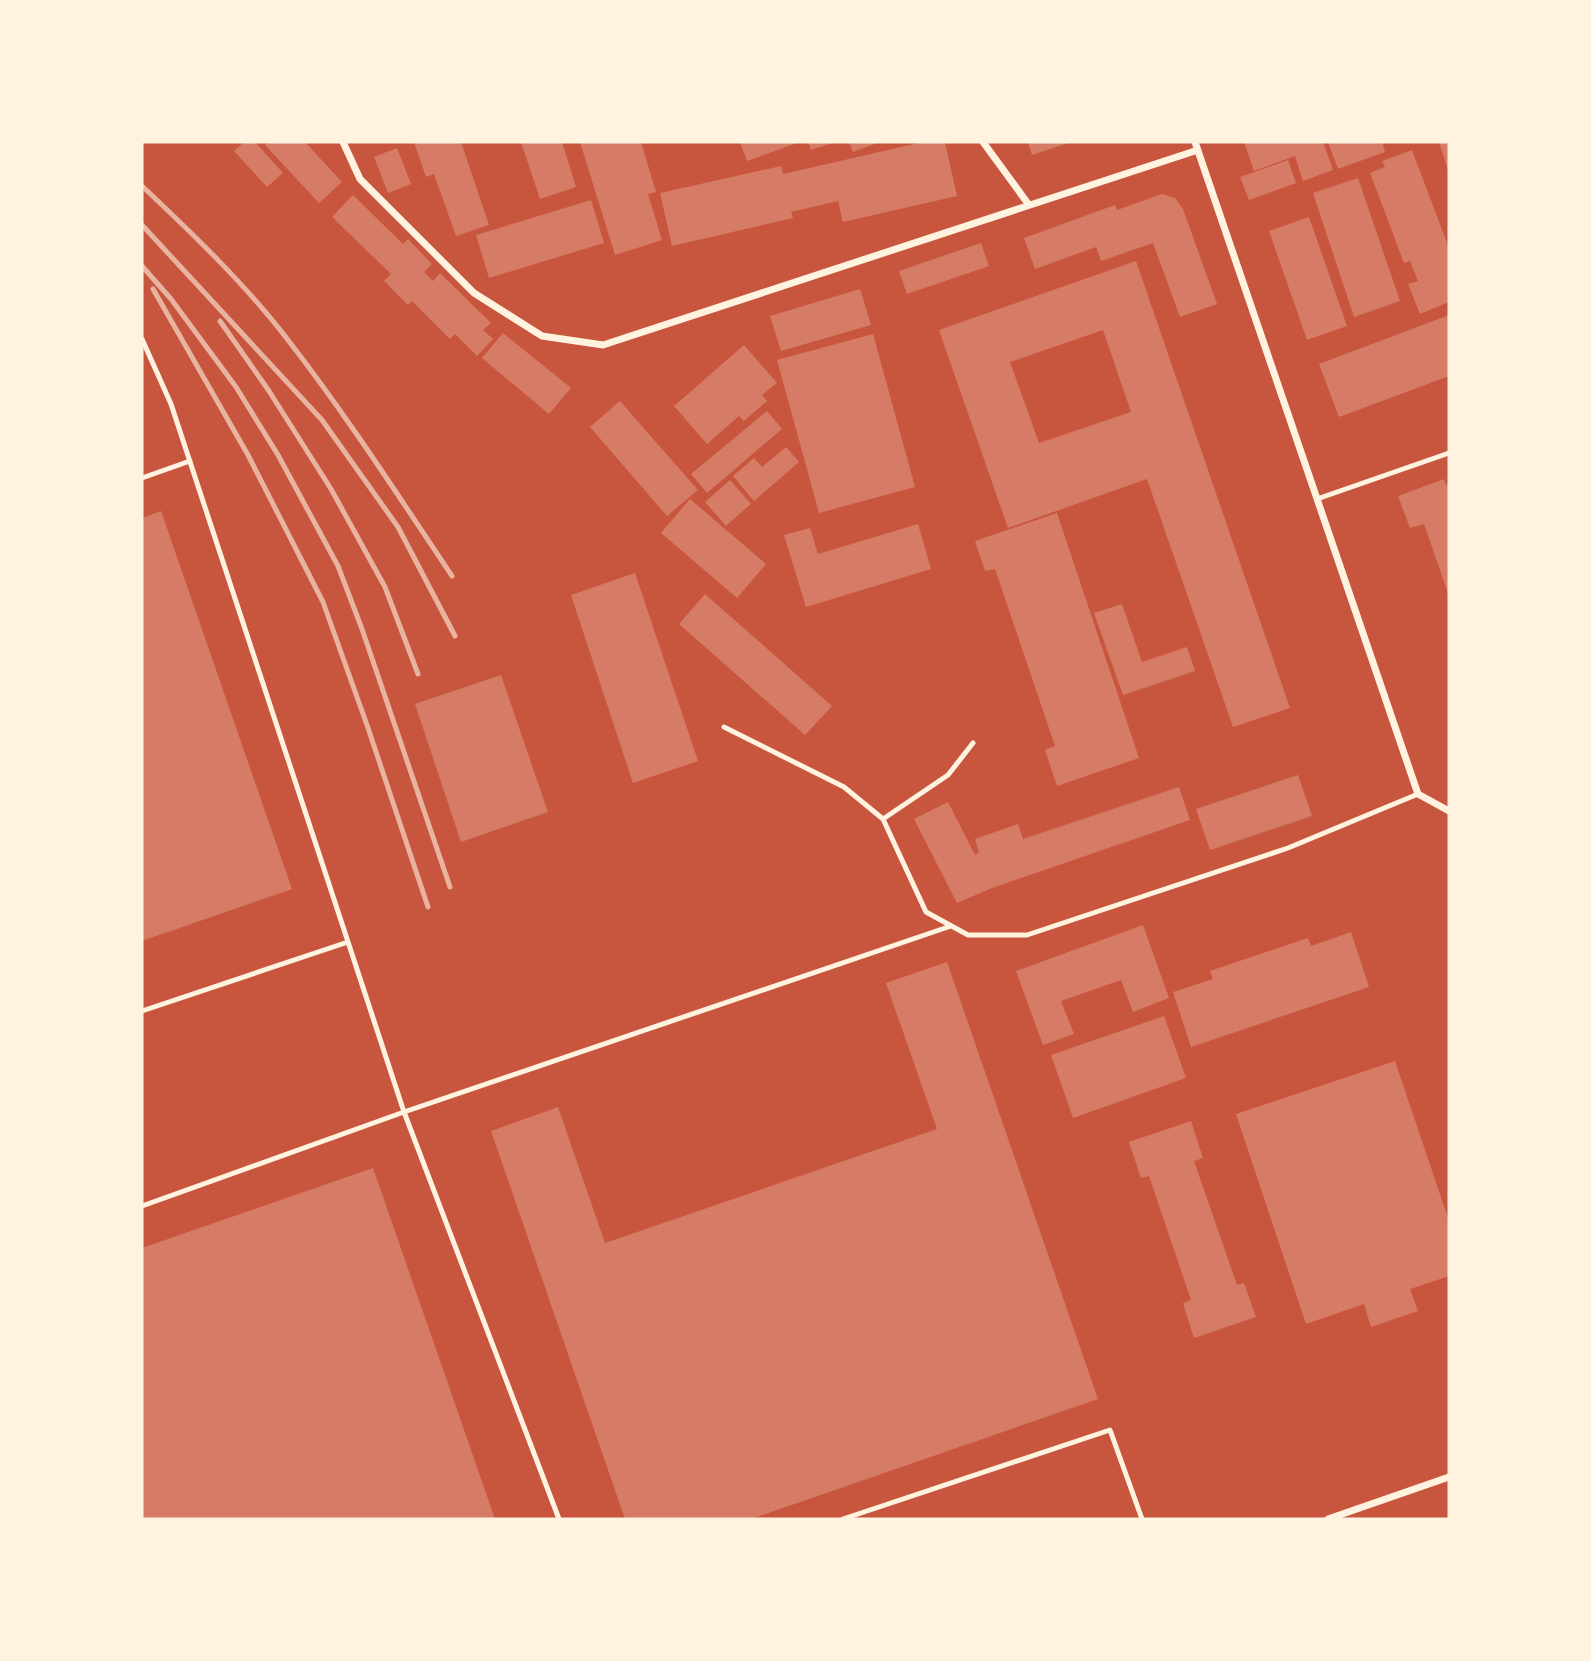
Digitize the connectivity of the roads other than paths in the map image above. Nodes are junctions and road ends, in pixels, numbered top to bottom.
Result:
1 (343, 142) edge
2 (983, 142) edge
3 (1196, 146) edge
4 (1029, 205) junction
5 (142, 339) edge
6 (1449, 453) edge
7 (190, 461) junction
8 (142, 478) edge
9 (1317, 499) junction
10 (724, 727) dead end
11 (973, 743) dead end
12 (1418, 794) junction
13 (1449, 811) edge
14 (883, 818) junction
15 (951, 926) junction
16 (348, 942) junction
17 (142, 1011) edge
18 (404, 1112) junction
19 (142, 1206) edge
20 (1449, 1477) edge
21 (559, 1519) edge
22 (843, 1519) edge
23 (1142, 1519) edge
24 (1328, 1519) edge

1 - 4 street
2 - 4 street
3 - 4 street
3 - 9 street
5 - 7 lane
6 - 9 lane
7 - 8 lane
7 - 16 lane
9 - 12 street
10 - 14 lane
11 - 14 lane
12 - 13 street
12 - 15 lane
14 - 15 lane
15 - 18 lane
16 - 17 lane
16 - 18 lane
18 - 19 lane
18 - 21 lane
20 - 24 street
22 - 23 lane

